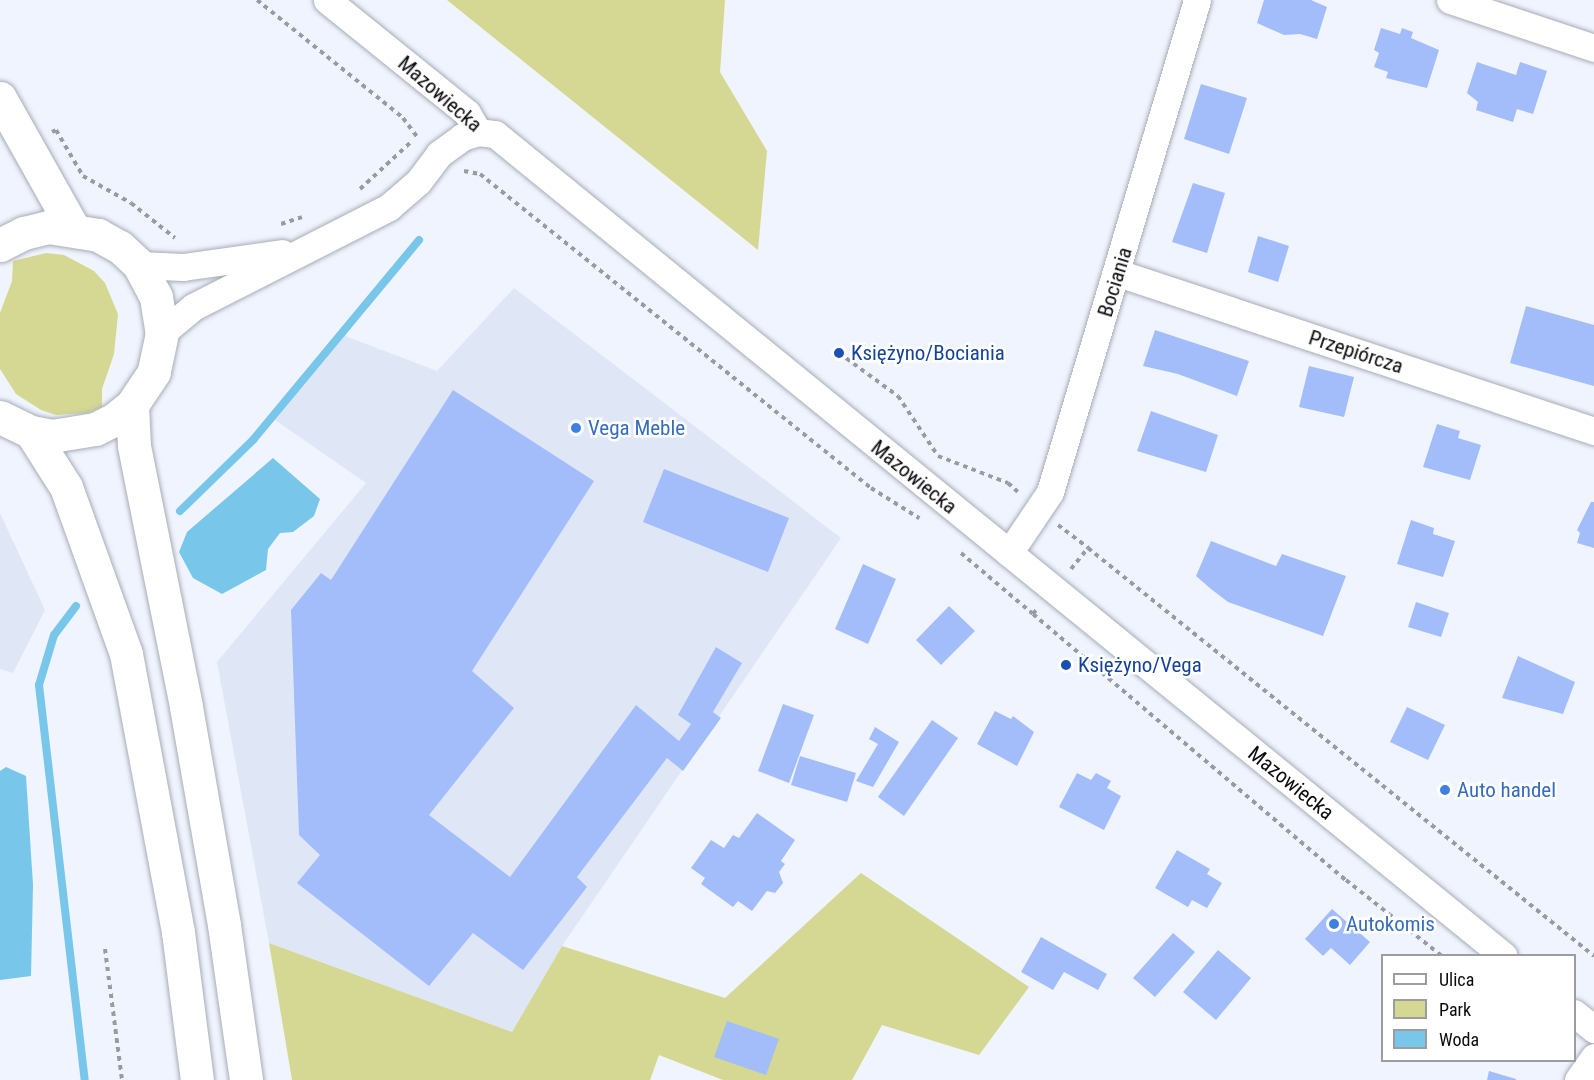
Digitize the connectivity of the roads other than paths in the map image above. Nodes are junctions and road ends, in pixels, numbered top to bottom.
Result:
1 (327, 0) edge
2 (1197, 0) edge
3 (1450, 0) edge
4 (1594, 48) edge
5 (0, 98) edge
6 (478, 132) junction
7 (73, 228) junction
8 (0, 245) edge
9 (301, 250) junction
10 (139, 265) junction
11 (1118, 273) junction
12 (162, 333) junction
13 (132, 405) junction
14 (0, 417) edge
15 (1594, 431) edge
16 (31, 432) junction
17 (1009, 553) junction
18 (1502, 954) edge
19 (1576, 1014) edge
20 (1594, 1029) edge
21 (1594, 1057) edge
22 (198, 1080) edge
23 (246, 1080) edge
24 (1578, 1080) edge

1 - 6 street, Mazowiecka
2 - 11 street, Bociania
3 - 4 street
5 - 7 main road
6 - 9 street
6 - 17 street, Mazowiecka
7 - 8 main road
7 - 10 main road
9 - 10 street
9 - 12 street
10 - 12 main road
11 - 15 street, Przepiórcza
11 - 17 street, Bociania
12 - 13 main road
13 - 16 main road
13 - 23 main road
14 - 16 main road
16 - 22 main road
17 - 18 street, Mazowiecka
19 - 20 street
21 - 24 street

